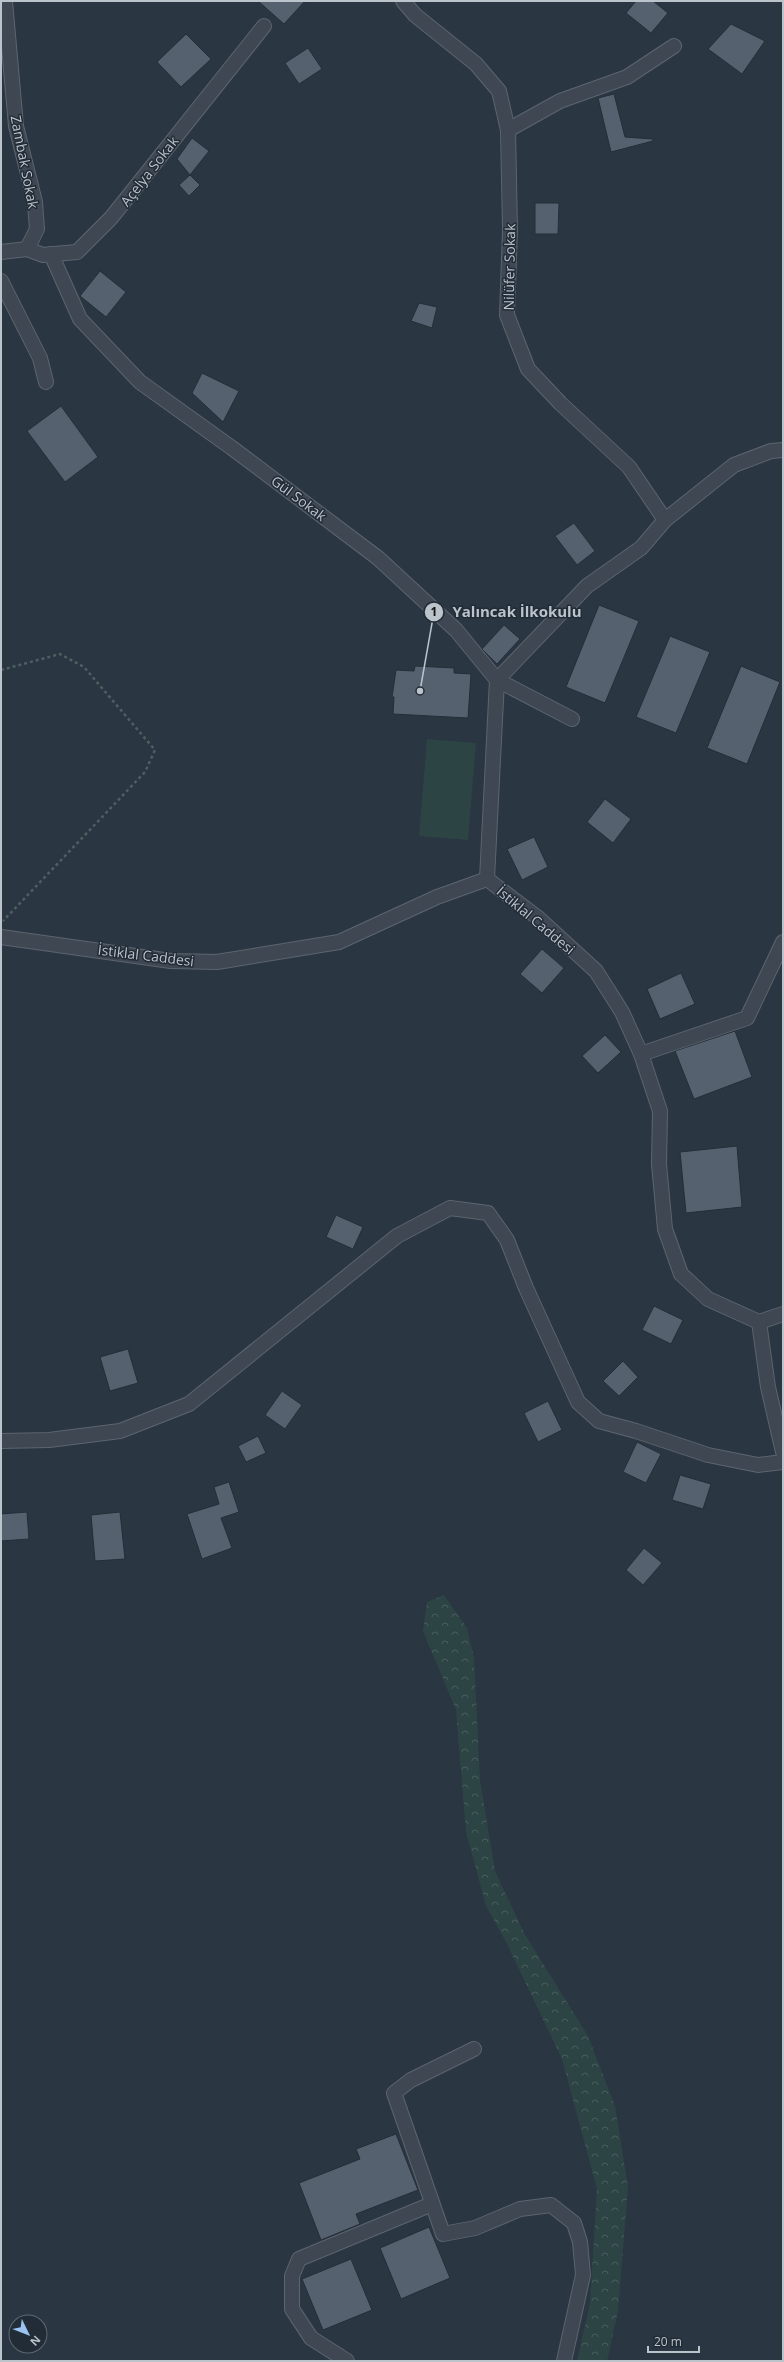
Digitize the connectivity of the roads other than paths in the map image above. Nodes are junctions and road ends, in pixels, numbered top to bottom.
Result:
1 (5, 1) edge
2 (403, 1) edge
3 (264, 26) dead end
4 (674, 46) dead end
5 (508, 130) junction
6 (27, 249) junction
7 (1, 252) edge
8 (52, 254) junction
9 (1, 281) edge
10 (46, 382) dead end
11 (783, 450) edge
12 (665, 520) junction
13 (497, 680) junction
14 (572, 719) dead end
15 (487, 879) junction
16 (1, 937) edge
17 (783, 942) edge
18 (641, 1054) junction
19 (783, 1314) edge
20 (759, 1322) junction
21 (1, 1441) edge
22 (783, 1452) edge
23 (783, 1462) edge
24 (474, 2050) dead end
25 (432, 2204) junction
26 (347, 2361) edge
27 (564, 2361) edge

1 - 6 street, Zambak Sokak
2 - 5 street, Nilüfer Sokak
3 - 8 street, Açelya Sokak
4 - 5 street
5 - 12 street, Nilüfer Sokak
6 - 7 street, Açelya Sokak
6 - 8 street, Açelya Sokak
8 - 13 street, Gül Sokak
9 - 10 street
11 - 12 street
12 - 13 street
13 - 14 street, Gül Sokak
13 - 15 street
15 - 16 street, İstiklal Caddesi
15 - 18 street, İstiklal Caddesi
17 - 18 street
18 - 20 street, İstiklal Caddesi
19 - 20 street
20 - 22 street
21 - 23 street
24 - 25 street
25 - 26 street
25 - 27 street

